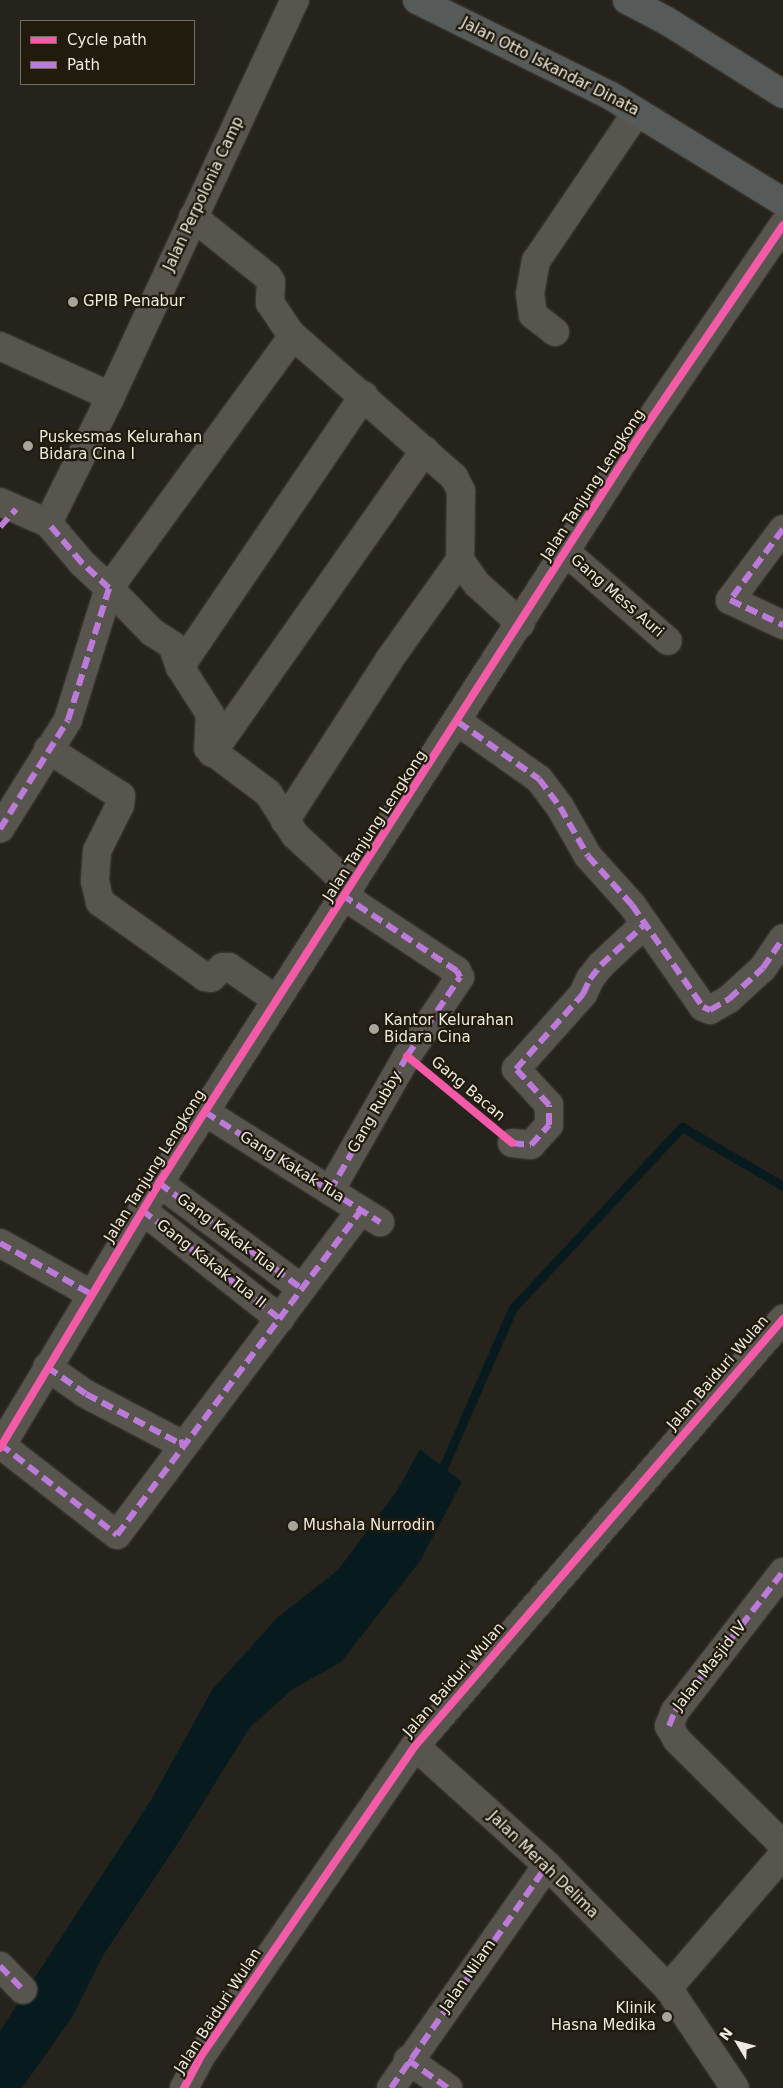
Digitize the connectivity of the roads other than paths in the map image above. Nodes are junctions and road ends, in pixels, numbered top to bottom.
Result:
1 (295, 0) edge
2 (417, 0) edge
3 (627, 0) edge
4 (783, 94) edge
5 (637, 112) junction
6 (783, 202) edge
7 (193, 217) junction
8 (783, 224) edge
9 (555, 332) dead end
10 (293, 336) junction
11 (0, 346) edge
12 (364, 395) junction
13 (110, 396) junction
14 (425, 450) junction
15 (5, 513) edge
16 (48, 523) junction
17 (783, 529) edge
18 (566, 552) junction
19 (460, 560) junction
20 (109, 588) junction
21 (521, 624) junction
22 (783, 625) edge
23 (668, 641) dead end
24 (180, 667) junction
25 (458, 722) junction
26 (48, 749) junction
27 (212, 753) junction
28 (285, 821) junction
29 (0, 829) edge
30 (348, 892) junction
31 (645, 924) junction
32 (783, 938) edge
33 (277, 1000) junction
34 (205, 1112) junction
35 (512, 1143) dead end
36 (159, 1183) junction
37 (330, 1191) junction
38 (142, 1210) junction
39 (0, 1243) edge
40 (301, 1288) junction
41 (91, 1294) junction
42 (280, 1319) junction
43 (783, 1319) edge
44 (47, 1366) junction
45 (184, 1442) junction
46 (1, 1445) edge
47 (783, 1572) edge
48 (414, 1746) junction
49 (783, 1845) edge
50 (783, 1855) edge
51 (547, 1865) junction
52 (0, 1966) edge
53 (668, 1988) junction
54 (23, 1990) dead end
55 (408, 2060) junction
56 (184, 2088) edge
57 (391, 2088) edge
58 (448, 2088) edge
59 (734, 2088) edge

1 - 7 street, Jalan Perpolonia Camp
2 - 5 main road, Jalan Otto Iskandar Dinata
3 - 4 main road
5 - 6 main road, Jalan Otto Iskandar Dinata
5 - 9 street
7 - 10 street
7 - 13 street, Jalan Perpolonia Camp
8 - 18 street, Jalan Tanjung Lengkong
10 - 12 street
10 - 20 street
11 - 13 street
12 - 14 street
12 - 24 street
13 - 16 street, Jalan Perpolonia Camp
14 - 19 street
14 - 27 street
15 - 16 street
16 - 20 street
17 - 22 street
18 - 21 street, Jalan Tanjung Lengkong
18 - 23 street, Gang Mess Auri
19 - 21 street
19 - 28 street
20 - 24 street
20 - 26 street
21 - 25 street, Jalan Tanjung Lengkong
24 - 27 street
25 - 30 street, Jalan Tanjung Lengkong
25 - 31 street
26 - 29 street
26 - 33 street
27 - 28 street
28 - 30 street
30 - 33 street, Jalan Tanjung Lengkong
30 - 37 street, Gang Rubby
31 - 32 street
31 - 35 street
33 - 34 street, Jalan Tanjung Lengkong
34 - 36 street, Jalan Tanjung Lengkong
34 - 37 street, Gang Kakak Tua
36 - 38 street, Jalan Tanjung Lengkong
36 - 40 street, Gang Kakak Tua I
37 - 40 street, Gang Kakak Tua
38 - 41 street, Jalan Tanjung Lengkong
38 - 42 street, Gang Kakak Tua II
39 - 41 street
40 - 42 street
41 - 44 street, Jalan Tanjung Lengkong
42 - 45 street
43 - 48 street, Jalan Baiduri Wulan
44 - 45 street
44 - 46 street, Jalan Tanjung Lengkong
45 - 46 street
47 - 49 street, Jalan Masjid IV
48 - 51 street, Jalan Merah Delima
48 - 56 street, Jalan Baiduri Wulan
50 - 53 street
51 - 53 street, Jalan Merah Delima
51 - 55 street, Jalan Nilam
52 - 54 street
53 - 59 street, Jalan Merah Delima
55 - 57 street, Jalan Nilam
55 - 58 street

